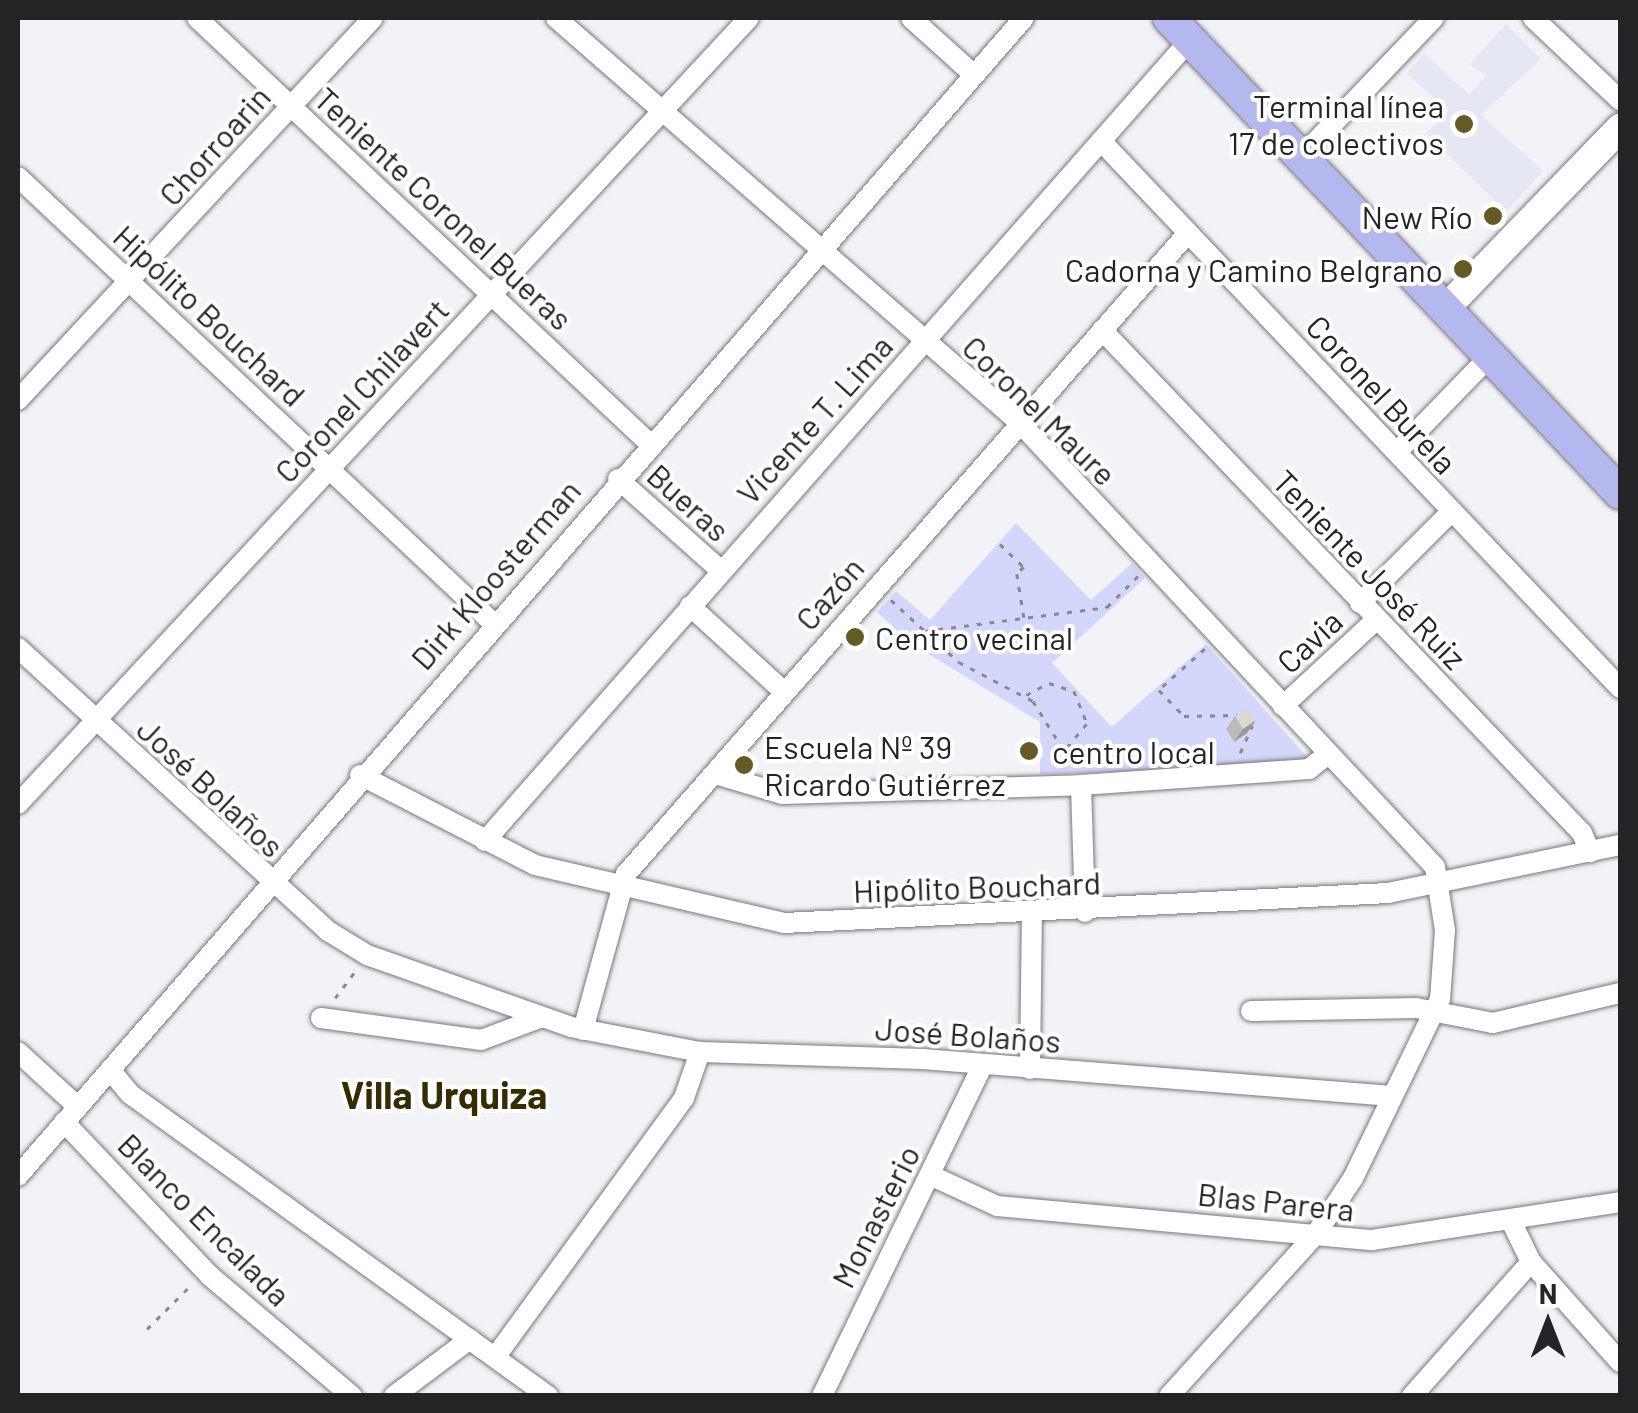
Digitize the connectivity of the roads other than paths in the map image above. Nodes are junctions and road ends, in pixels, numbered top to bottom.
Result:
1 (197, 18) edge
2 (373, 18) edge
3 (556, 18) edge
4 (749, 18) edge
5 (912, 18) edge
6 (1024, 18) edge
7 (1434, 18) edge
8 (1532, 18) edge
9 (1180, 28) edge
10 (973, 74) junction
11 (1620, 100) edge
12 (290, 104) junction
13 (661, 114) junction
14 (1620, 128) edge
15 (1101, 140) junction
16 (1302, 156) junction
17 (18, 176) edge
18 (1188, 233) junction
19 (815, 253) junction
20 (130, 282) junction
21 (492, 295) junction
22 (1445, 309) junction
23 (1102, 330) junction
24 (924, 340) junction
25 (1489, 357) junction
26 (18, 400) edge
27 (1019, 422) junction
28 (649, 443) junction
29 (1396, 452) junction
30 (329, 468) junction
31 (618, 479) junction
32 (1616, 481) edge
33 (1452, 512) junction
34 (720, 570) junction
35 (1360, 603) junction
36 (690, 606) junction
37 (1376, 620) junction
38 (492, 622) junction
39 (18, 648) edge
40 (1620, 688) edge
41 (783, 691) junction
42 (1283, 706) junction
43 (95, 721) junction
44 (1328, 754) junction
45 (715, 774) junction
46 (360, 775) junction
47 (1081, 785) junction
48 (18, 804) edge
49 (486, 841) junction
50 (1620, 845) edge
51 (1590, 852) junction
52 (268, 882) junction
53 (1438, 884) junction
54 (619, 886) junction
55 (1086, 912) junction
56 (1032, 914) junction
57 (1620, 993) edge
58 (1251, 1011) dead end
59 (1432, 1013) junction
60 (542, 1016) junction
61 (320, 1018) road end
62 (583, 1030) junction
63 (18, 1052) edge
64 (700, 1052) junction
65 (983, 1065) junction
66 (1030, 1069) junction
67 (110, 1070) junction
68 (1392, 1096) junction
69 (71, 1115) junction
70 (930, 1175) junction
71 (18, 1176) edge
72 (1620, 1202) edge
73 (1512, 1222) junction
74 (1316, 1234) junction
75 (1530, 1262) junction
76 (470, 1339) junction
77 (496, 1356) junction
78 (1620, 1362) edge
79 (352, 1396) edge
80 (394, 1396) edge
81 (548, 1396) edge
82 (822, 1396) edge
83 (1169, 1396) edge
84 (1412, 1396) edge

1 - 12 street, Teniente Coronel Bueras
2 - 12 street, Chorroarin
3 - 13 street, Coronel Maure
4 - 13 street, Coronel Chilavert
5 - 10 street
6 - 10 street, Dirk Kloosterman
7 - 16 street
8 - 11 street
9 - 15 street, Vicente T. Lima
9 - 16 main road
10 - 19 street, Dirk Kloosterman
12 - 20 street, Chorroarin
12 - 21 street, Teniente Coronel Bueras
13 - 19 street, Coronel Maure
13 - 21 street, Coronel Chilavert
14 - 22 street
15 - 18 street, Coronel Burela
15 - 24 street, Vicente T. Lima
16 - 22 main road
17 - 20 street, Hipólito Bouchard
18 - 23 street, Cazón
18 - 29 street, Coronel Burela
19 - 24 street, Coronel Maure
19 - 28 street, Dirk Kloosterman
20 - 26 street, Chorroarin
20 - 30 street, Hipólito Bouchard
21 - 28 street, Teniente Coronel Bueras
21 - 30 street, Coronel Chilavert
22 - 25 main road
23 - 27 street, Cazón
23 - 35 street, Teniente José Ruiz
24 - 27 street, Coronel Maure
24 - 34 street, Vicente T. Lima
25 - 29 street
25 - 32 main road
27 - 41 street, Cazón
27 - 42 street, Coronel Maure
28 - 31 street, Dirk Kloosterman
29 - 33 street, Coronel Burela
30 - 38 street, Hipólito Bouchard
30 - 43 street, Coronel Chilavert
31 - 34 street, Bueras
31 - 38 street, Dirk Kloosterman
33 - 35 street, Cavia
33 - 40 street, Coronel Burela
34 - 36 street, Vicente T. Lima
35 - 37 street, Teniente José Ruiz
36 - 41 street
36 - 49 street, Vicente T. Lima
37 - 42 street, Cavia
37 - 51 street, Teniente José Ruiz
38 - 46 street, Dirk Kloosterman
39 - 43 street, José Bolaños
41 - 45 street, Cazón
42 - 44 street, Coronel Maure
43 - 48 street, Coronel Chilavert
43 - 52 street, José Bolaños
44 - 47 street
44 - 53 street, Coronel Maure
45 - 47 street
45 - 54 street, Cazón
46 - 49 street, Hipólito Bouchard
46 - 52 street, Dirk Kloosterman
47 - 55 street
49 - 54 street, Hipólito Bouchard
50 - 51 street, Hipólito Bouchard
51 - 53 street, Hipólito Bouchard
52 - 60 street, José Bolaños
52 - 67 street, Dirk Kloosterman
53 - 55 street, Hipólito Bouchard
53 - 59 street
54 - 56 street, Hipólito Bouchard
54 - 62 street, Cazón
55 - 56 street, Hipólito Bouchard
56 - 66 street
57 - 59 street
58 - 59 street
59 - 68 street
60 - 61 street
60 - 62 street, José Bolaños
62 - 64 street, José Bolaños
63 - 69 street, Blanco Encalada
64 - 65 street, José Bolaños
64 - 77 street
65 - 66 street, José Bolaños
65 - 70 street, Monasterio
66 - 68 street, José Bolaños
67 - 69 street, Dirk Kloosterman
67 - 76 street
68 - 74 street
69 - 71 street, Dirk Kloosterman
69 - 79 street, Blanco Encalada
70 - 74 street, Blas Parera
70 - 82 street, Monasterio
72 - 73 street, Blas Parera
73 - 74 street, Blas Parera
73 - 75 street
74 - 83 street
75 - 78 street
75 - 84 street
76 - 77 street
76 - 80 street
77 - 81 street

